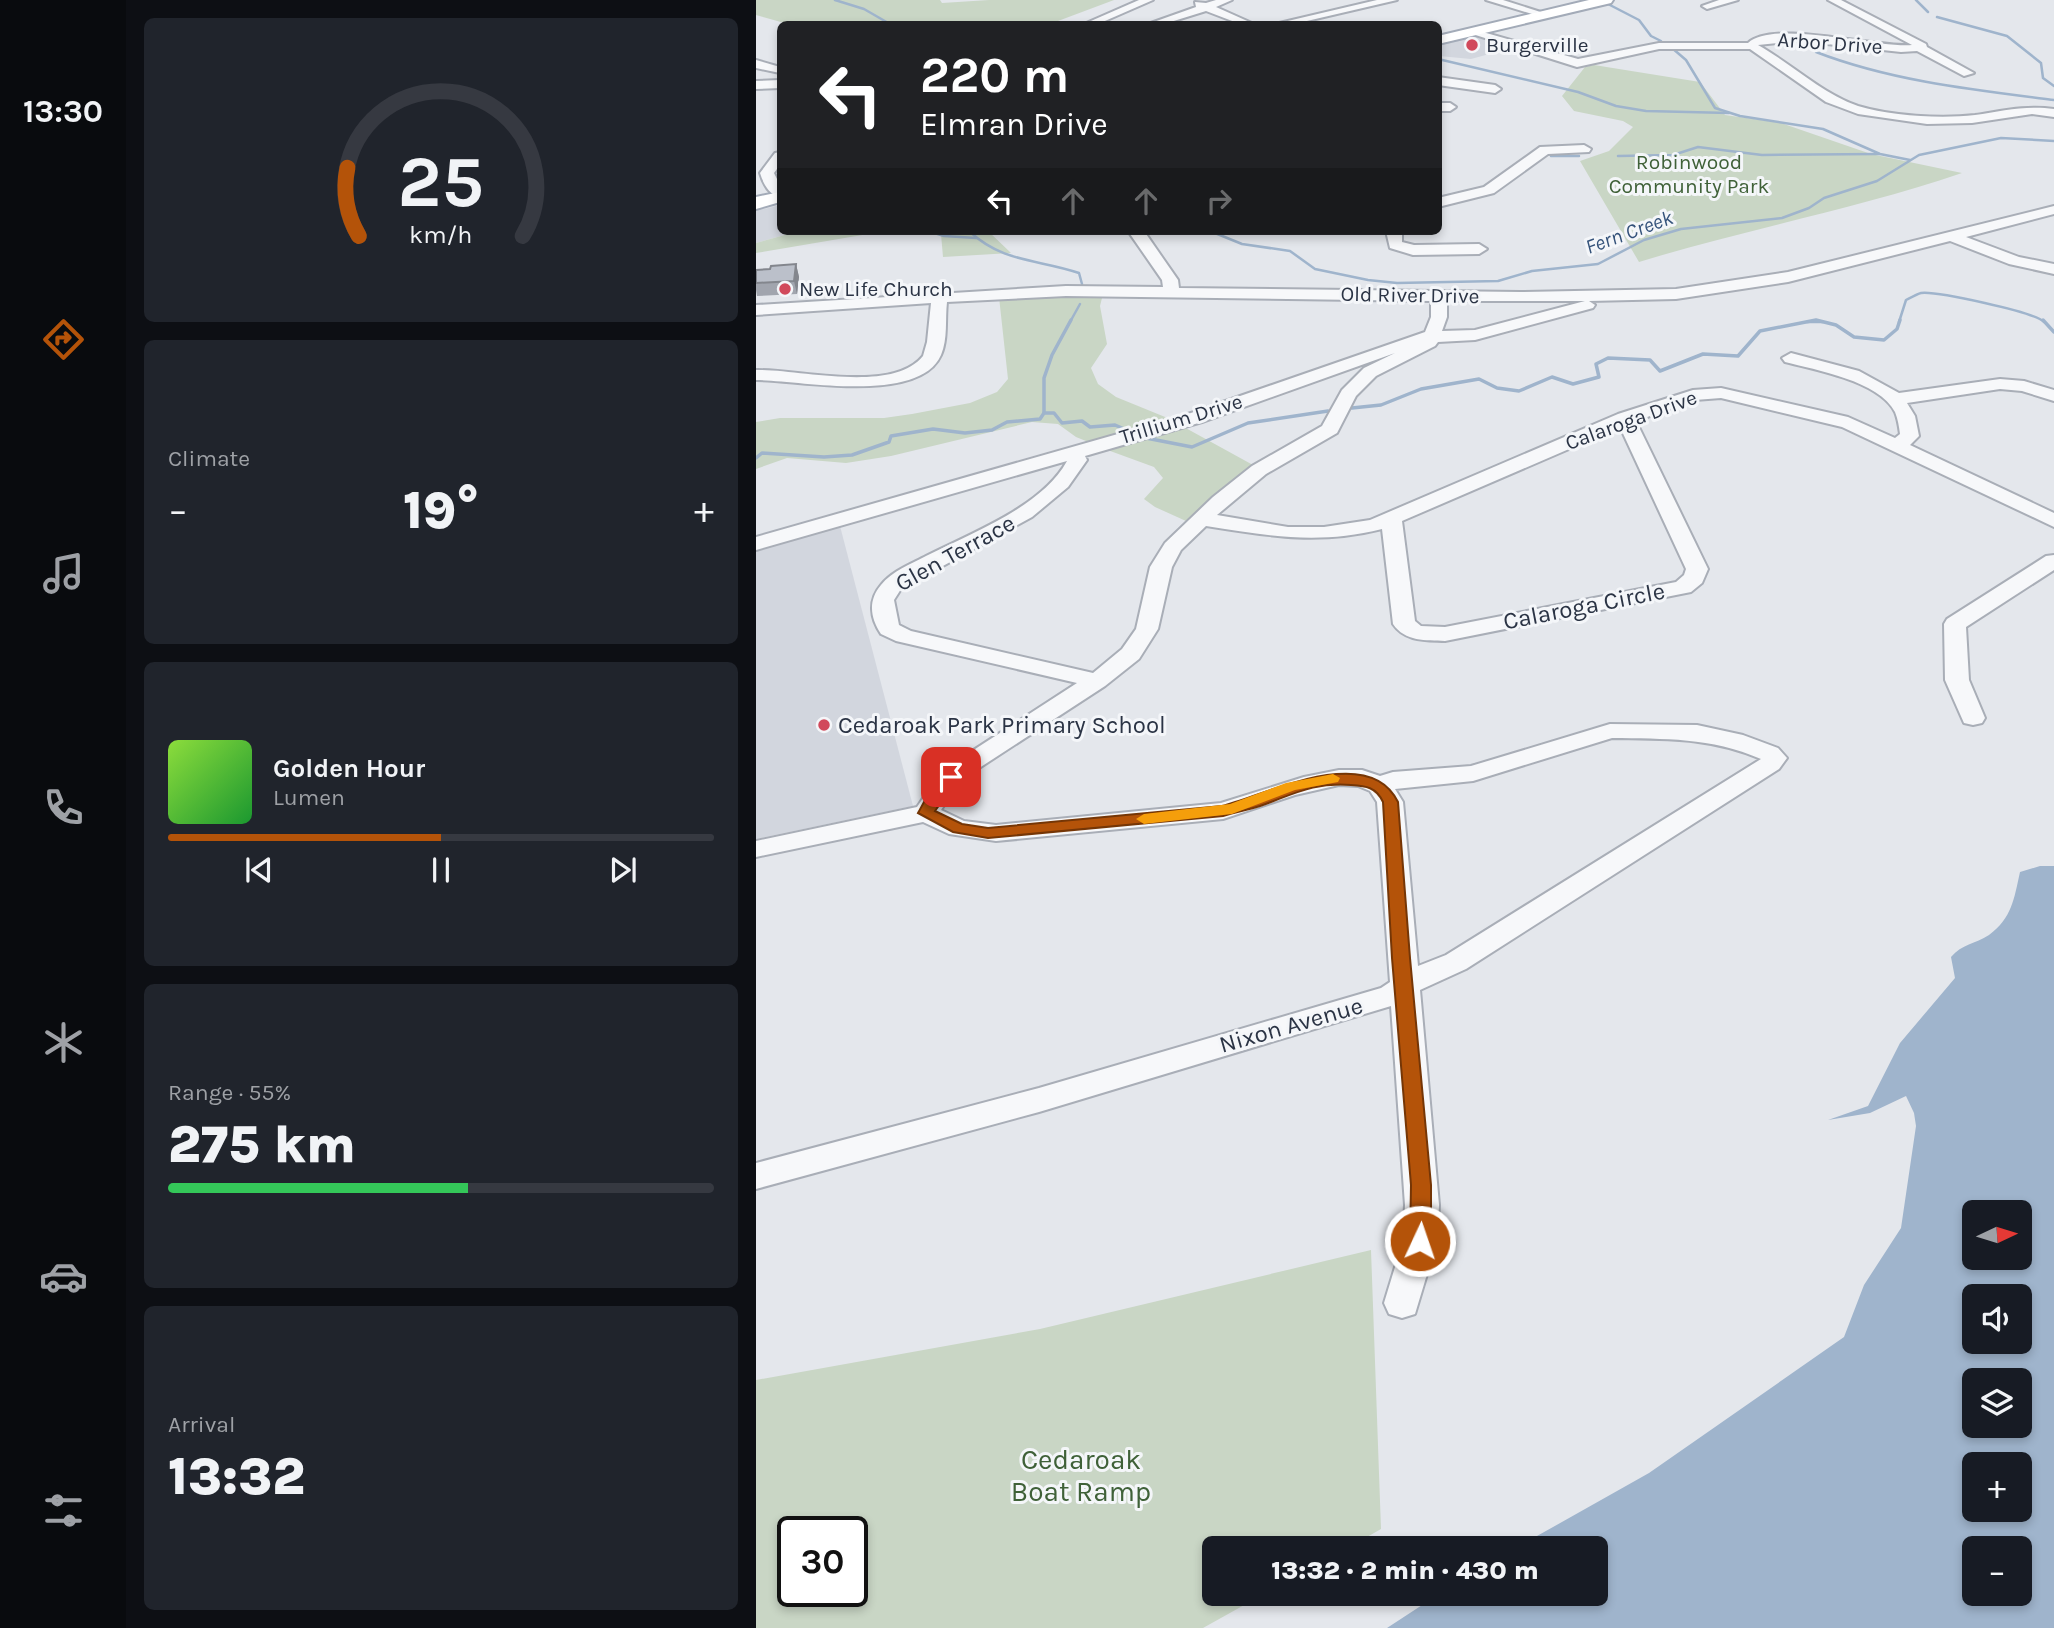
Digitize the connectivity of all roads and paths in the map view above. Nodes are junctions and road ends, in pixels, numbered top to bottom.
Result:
1 (1148, 0) edge
2 (1191, 0) edge
3 (1227, 0) edge
4 (1392, 0) edge
5 (1491, 0) edge
6 (1606, 0) edge
7 (1733, 0) edge
8 (1833, 0) edge
9 (1707, 6) dead end
10 (1203, 7) junction
11 (1545, 15) junction
12 (1097, 21) edge
13 (1163, 21) edge
14 (1240, 21) edge
15 (1295, 21) edge
16 (1472, 32) junction
17 (1442, 39) edge
18 (1752, 46) junction
19 (1920, 48) junction
20 (756, 64) edge
21 (777, 69) edge
22 (1968, 73) dead end
23 (1442, 82) edge
24 (777, 84) edge
25 (756, 85) edge
26 (1494, 89) dead end
27 (2054, 113) edge
28 (1584, 149) dead end
29 (777, 160) edge
30 (777, 191) edge
31 (777, 196) edge
32 (1442, 202) edge
33 (756, 204) edge
34 (2053, 211) edge
35 (1139, 235) edge
36 (1394, 235) edge
37 (1951, 236) junction
38 (1479, 249) dead end
39 (2054, 269) edge
40 (1171, 291) junction
41 (1439, 296) junction
42 (940, 297) junction
43 (1604, 297) junction
44 (756, 310) edge
45 (1433, 337) junction
46 (1791, 358) dead end
47 (756, 375) edge
48 (2054, 396) edge
49 (1895, 399) junction
50 (1625, 418) junction
51 (1896, 446) junction
52 (1074, 452) junction
53 (1391, 518) junction
54 (1200, 519) junction
55 (2054, 521) edge
56 (756, 544) edge
57 (2054, 561) edge
58 (1097, 681) junction
59 (1973, 718) dead end
60 (1381, 786) junction
61 (926, 813) junction
62 (756, 849) edge
63 (1404, 987) junction
64 (756, 1176) edge
65 (1402, 1303) dead end

1 - 12 street
2 - 10 street
3 - 10 street
4 - 15 street
5 - 11 street
6 - 11 main road
7 - 9 street
8 - 19 street, Arbor Drive
10 - 13 street
10 - 14 street
11 - 16 main road
16 - 17 main road
16 - 18 street
18 - 19 street, Arbor Drive
18 - 27 street, Arbor Drive
19 - 22 street
20 - 21 street
23 - 26 street
24 - 25 street
28 - 32 street
29 - 30 street
31 - 33 main road
34 - 37 street, Old River Drive
35 - 40 street
36 - 38 street
37 - 39 street
37 - 43 street, Old River Drive
40 - 41 street, Old River Drive
40 - 42 street, Old River Drive
41 - 43 street, Old River Drive
41 - 45 street
42 - 44 street, Old River Drive
42 - 47 street
43 - 45 street, Trillium Drive
45 - 52 street, Trillium Drive
45 - 54 street
46 - 49 street
48 - 49 street
49 - 51 street
50 - 51 street, Calaroga Drive
50 - 53 street, Calaroga Drive
50 - 53 street, Calaroga Circle
51 - 55 street, Calaroga Drive
52 - 56 street, Trillium Drive
52 - 58 street, Glen Terrace
53 - 54 street, Calaroga Drive
54 - 58 street
57 - 59 street
58 - 61 street
60 - 61 street
60 - 63 street
60 - 63 street, Nixon Avenue
61 - 62 street
63 - 64 street, Nixon Avenue
63 - 65 street

